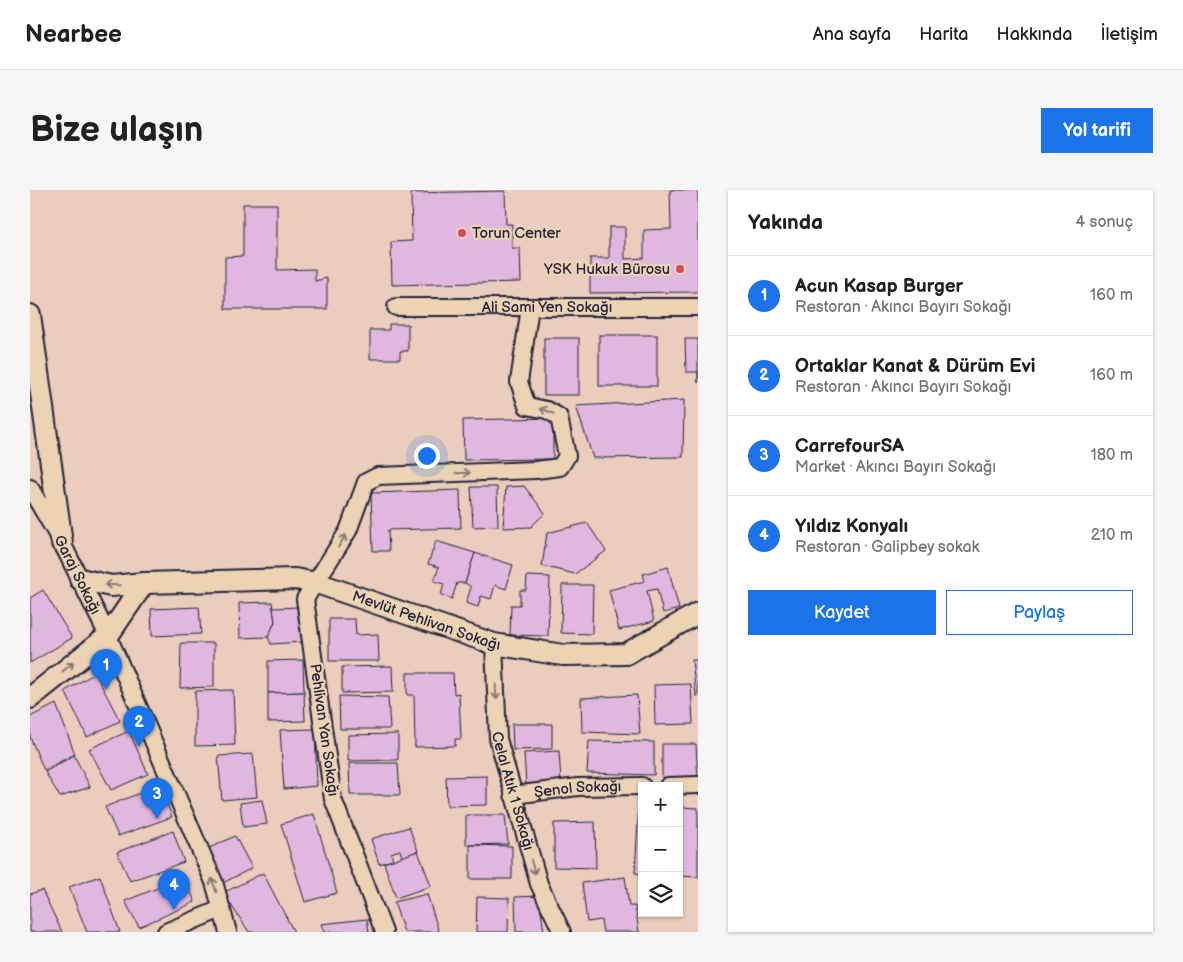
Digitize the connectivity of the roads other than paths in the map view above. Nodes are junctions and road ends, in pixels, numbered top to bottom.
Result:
1 (396, 307) dead end
2 (530, 307) junction
3 (698, 307) edge
4 (30, 315) edge
5 (30, 488) edge
6 (62, 543) junction
7 (80, 579) junction
8 (144, 583) junction
9 (317, 583) junction
10 (698, 613) edge
11 (108, 636) junction
12 (494, 644) junction
13 (30, 698) edge
14 (698, 785) edge
15 (638, 786) edge
16 (683, 786) edge
17 (513, 795) junction
18 (221, 909) junction
19 (229, 930) edge
20 (166, 932) edge
21 (384, 932) edge
22 (562, 932) edge

1 - 2 street, Ali Sami Yen Sokağı
2 - 3 street, Ali Sami Yen Sokağı
9 -> 2 street, Pehlivan Yan Sokağı
4 - 6 street
5 - 6 street, Garaj Sokağı
6 - 7 street, Garaj Sokağı
8 -> 7 street, Mevlüt Pehlivan Sokağı
7 - 11 street, Garaj Sokağı
8 - 9 street, Mevlüt Pehlivan Sokağı
8 - 11 street
9 - 12 street, Mevlüt Pehlivan Sokağı
9 - 21 street, Pehlivan Yan Sokağı
10 - 12 street, Mevlüt Pehlivan Sokağı
13 -> 11 street
18 -> 11 street, Garaj Sokağı
12 -> 17 street, Celal Atık 1 Sokağı
14 - 16 street
15 - 17 street, Şenol Sokağı
17 -> 22 street, Celal Atık 1 Sokağı
18 - 19 street, Garaj Sokağı
18 - 20 street

